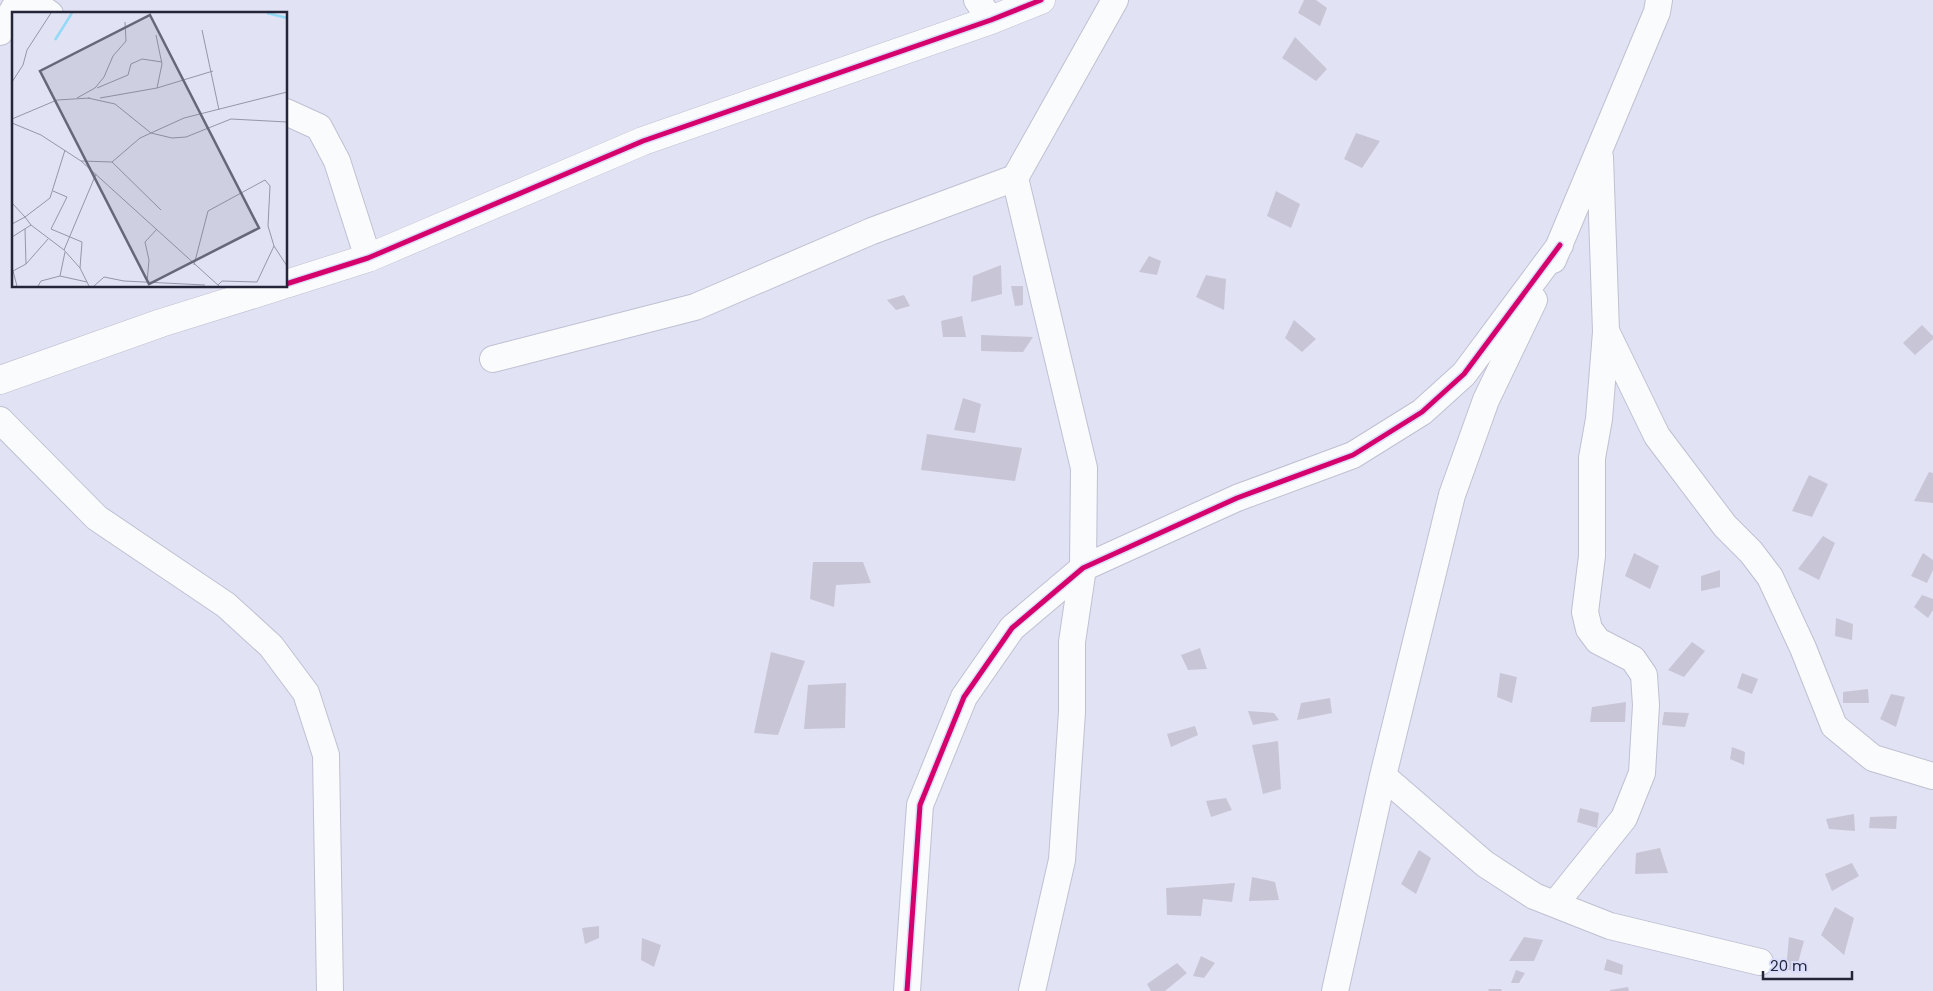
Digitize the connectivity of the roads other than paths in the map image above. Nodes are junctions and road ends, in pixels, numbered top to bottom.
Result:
1 (19, 0) edge
2 (29, 0) edge
3 (1041, 0) edge
4 (1115, 0) edge
5 (1659, 0) edge
6 (984, 10) edge
7 (47, 12) edge
8 (0, 32) edge
9 (288, 113) edge
10 (1600, 149) junction
11 (1015, 178) junction
12 (1560, 245) junction
13 (368, 258) junction
14 (288, 283) edge
15 (274, 288) edge
16 (1606, 331) junction
17 (493, 359) dead end
18 (0, 380) edge
19 (0, 420) edge
20 (1083, 568) junction
21 (1383, 776) junction
22 (1933, 776) edge
23 (1554, 904) junction
24 (1760, 962) dead end
25 (330, 991) edge
26 (907, 991) edge
27 (1032, 991) edge
28 (1336, 991) edge

1 - 8 street
2 - 7 street
3 - 6 street
4 - 11 street
5 - 10 street
6 - 13 street
9 - 13 street
10 - 12 street
10 - 16 street
11 - 17 street
11 - 20 street
12 - 20 street
12 - 21 street
13 - 14 street
15 - 18 street
16 - 22 street
16 - 23 street
19 - 25 street
20 - 26 street
20 - 27 street
21 - 23 street
21 - 28 street
23 - 24 street

